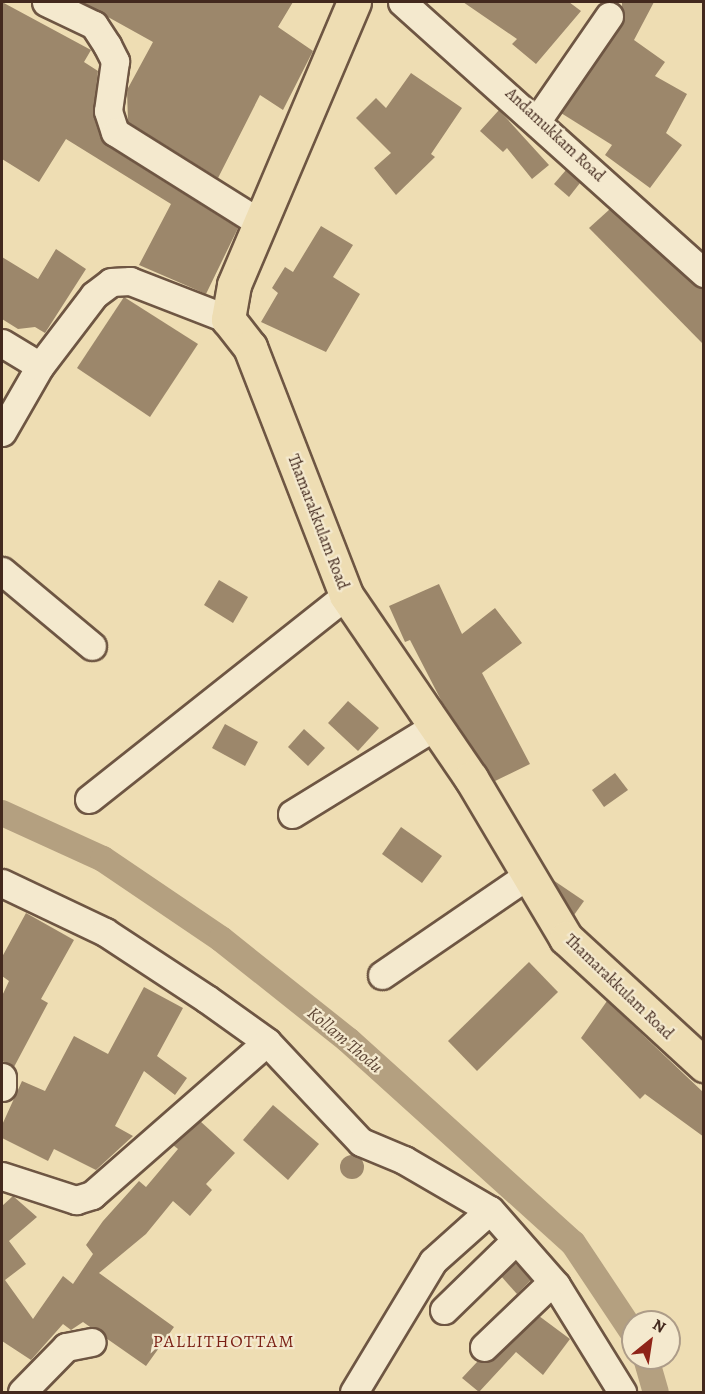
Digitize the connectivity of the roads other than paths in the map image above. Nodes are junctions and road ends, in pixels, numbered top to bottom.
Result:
1 (46, 2) edge
2 (354, 2) edge
3 (402, 2) edge
4 (609, 16) dead end
5 (538, 119) junction
6 (260, 224) junction
7 (704, 273) edge
8 (228, 319) junction
9 (2, 343) edge
10 (40, 366) junction
11 (2, 432) edge
12 (2, 571) edge
13 (346, 595) junction
14 (92, 646) dead end
15 (435, 726) junction
16 (89, 799) dead end
17 (292, 814) dead end
18 (528, 875) junction
19 (2, 883) edge
20 (382, 975) dead end
21 (267, 1042) junction
22 (704, 1065) edge
23 (2, 1077) edge
24 (2, 1087) edge
25 (2, 1176) edge
26 (490, 1210) junction
27 (516, 1240) junction
28 (552, 1282) junction
29 (444, 1310) dead end
30 (92, 1342) dead end
31 (484, 1347) dead end
32 (22, 1392) edge
33 (354, 1392) edge
34 (622, 1392) edge

1 - 6 street
2 - 6 main road
3 - 5 street, Andamukkam Road
4 - 5 street
5 - 7 street, Andamukkam Road
6 - 8 main road
8 - 10 street
8 - 13 main road, Thamarakkulam Road
9 - 10 street
10 - 11 street
12 - 14 street
13 - 15 main road, Thamarakkulam Road
13 - 16 street
15 - 17 street
15 - 18 main road, Thamarakkulam Road
18 - 20 street
18 - 22 main road, Thamarakkulam Road
19 - 21 street
21 - 25 street
21 - 26 street
23 - 24 street
26 - 27 street
26 - 33 street
27 - 28 street
27 - 29 street
28 - 31 street
28 - 34 street
30 - 32 street

